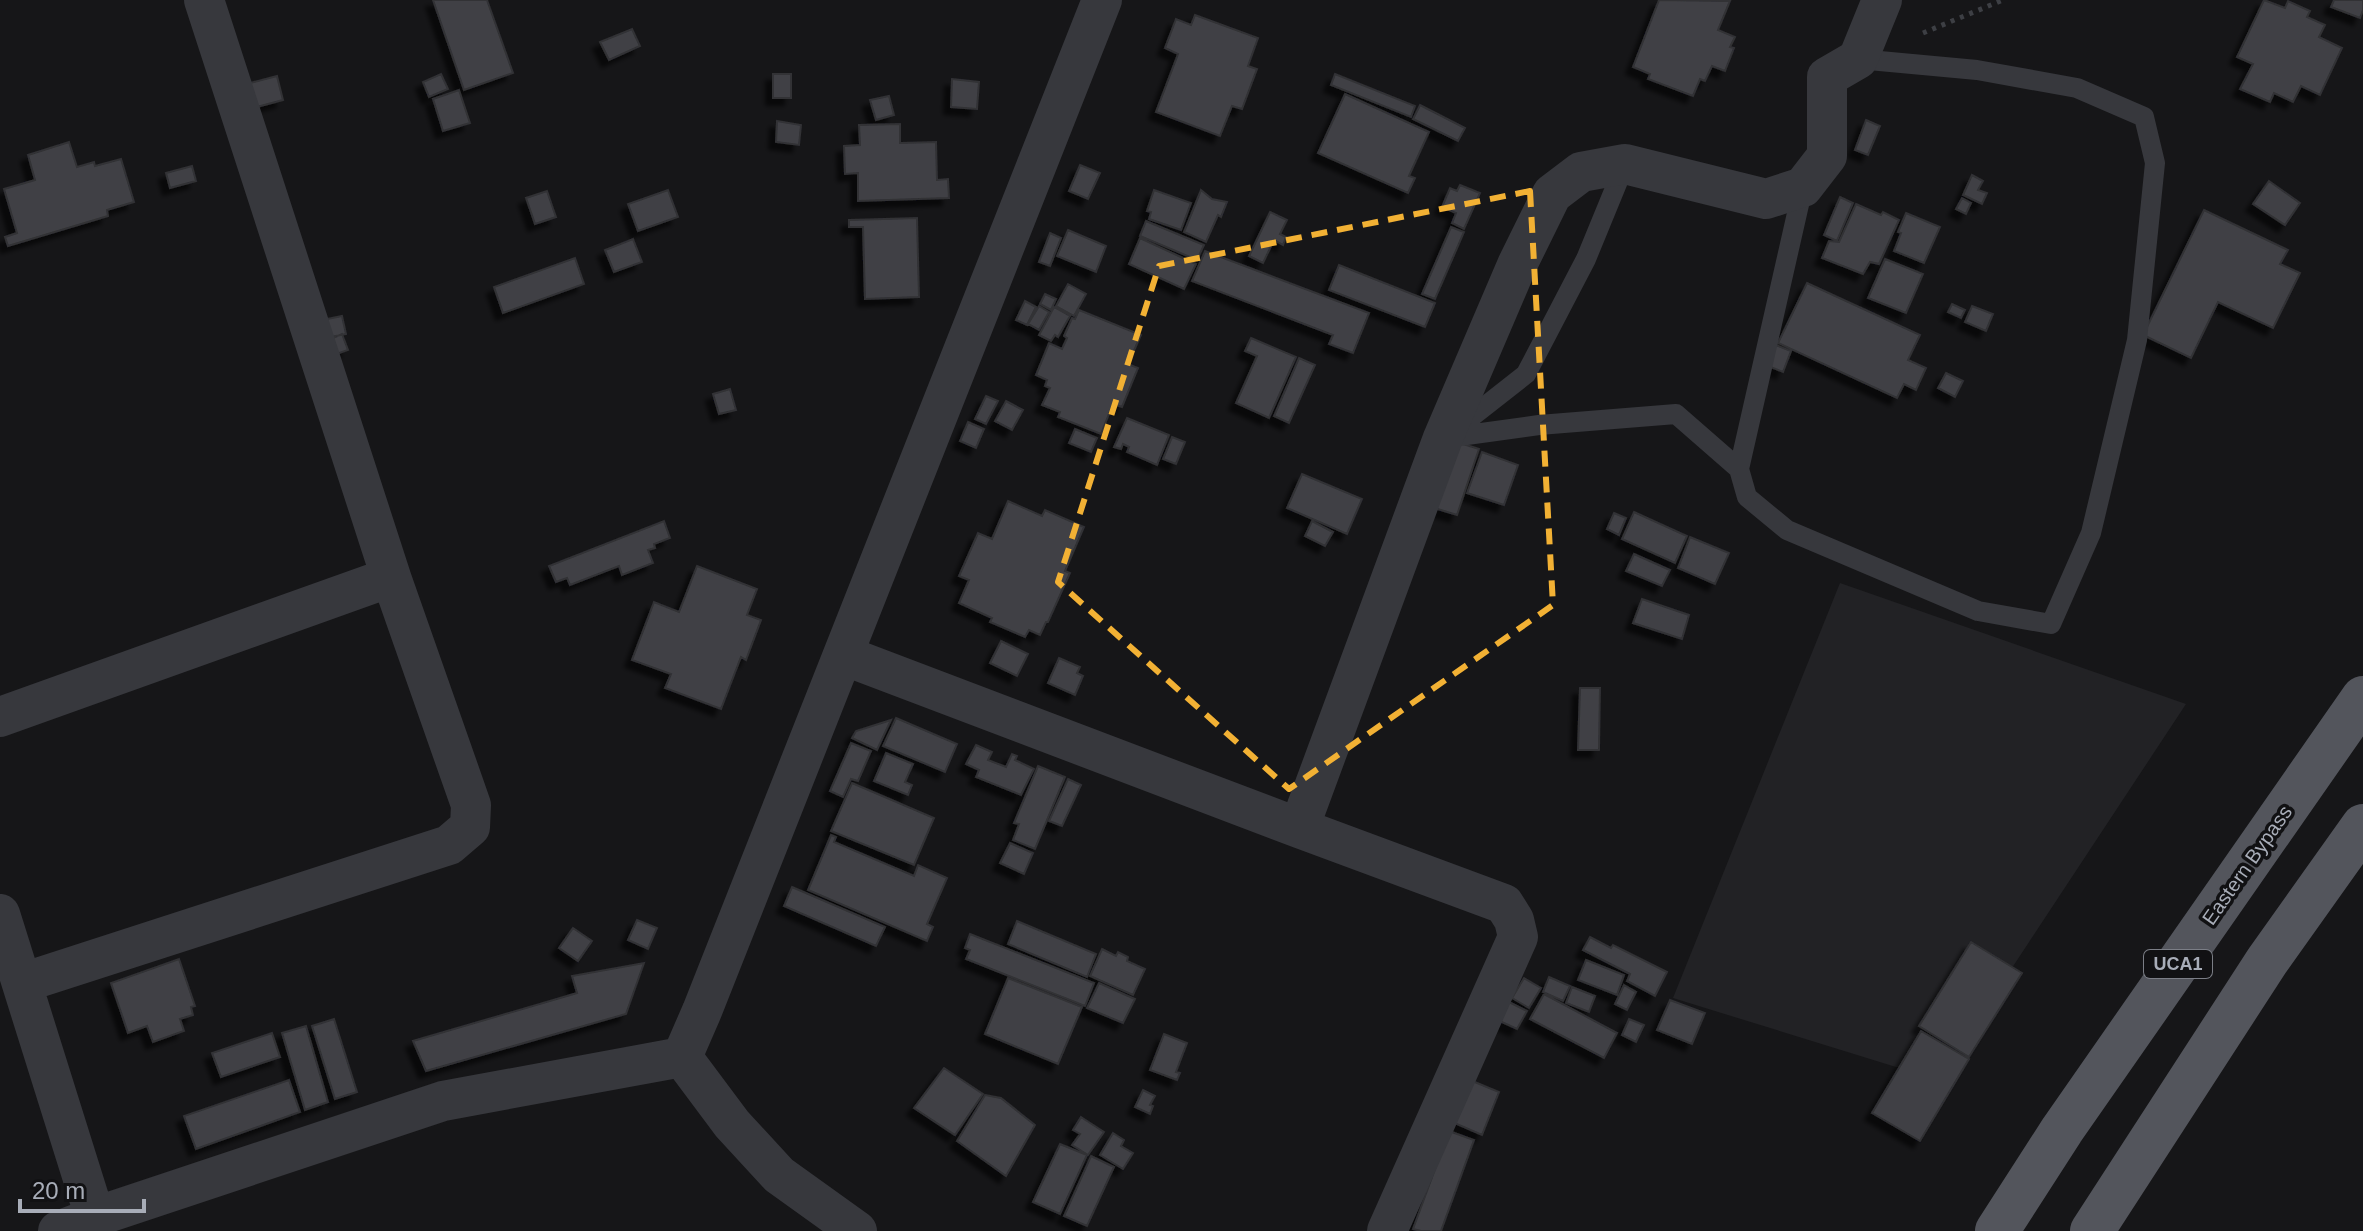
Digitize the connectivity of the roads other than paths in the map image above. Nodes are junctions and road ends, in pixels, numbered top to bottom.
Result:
1 (204, 0) edge
2 (1102, 0) edge
3 (1882, 0) edge
4 (1858, 59) junction
5 (1625, 164) junction
6 (1803, 187) junction
7 (1443, 438) junction
8 (1739, 469) junction
9 (391, 577) junction
10 (843, 655) junction
11 (2363, 698) edge
12 (0, 717) edge
13 (2363, 826) edge
14 (1299, 828) junction
15 (0, 914) edge
16 (22, 983) junction
17 (682, 1057) junction
18 (95, 1217) junction
19 (58, 1231) edge
20 (857, 1231) edge
21 (1387, 1231) edge
22 (1997, 1231) edge
23 (2092, 1231) edge

1 - 9 street
2 - 10 street
3 - 4 street
4 - 6 street
4 - 8 lane
5 - 6 street
5 - 7 lane
5 - 7 street
6 - 8 lane
7 - 8 lane
7 - 14 street
9 - 12 street
9 - 16 street
10 - 14 street
10 - 17 street
11 - 22 main road, Eastern Bypass / UCA1
13 - 23 main road
14 - 21 street
15 - 16 street
16 - 18 street
17 - 18 street
17 - 20 street
18 - 19 street

